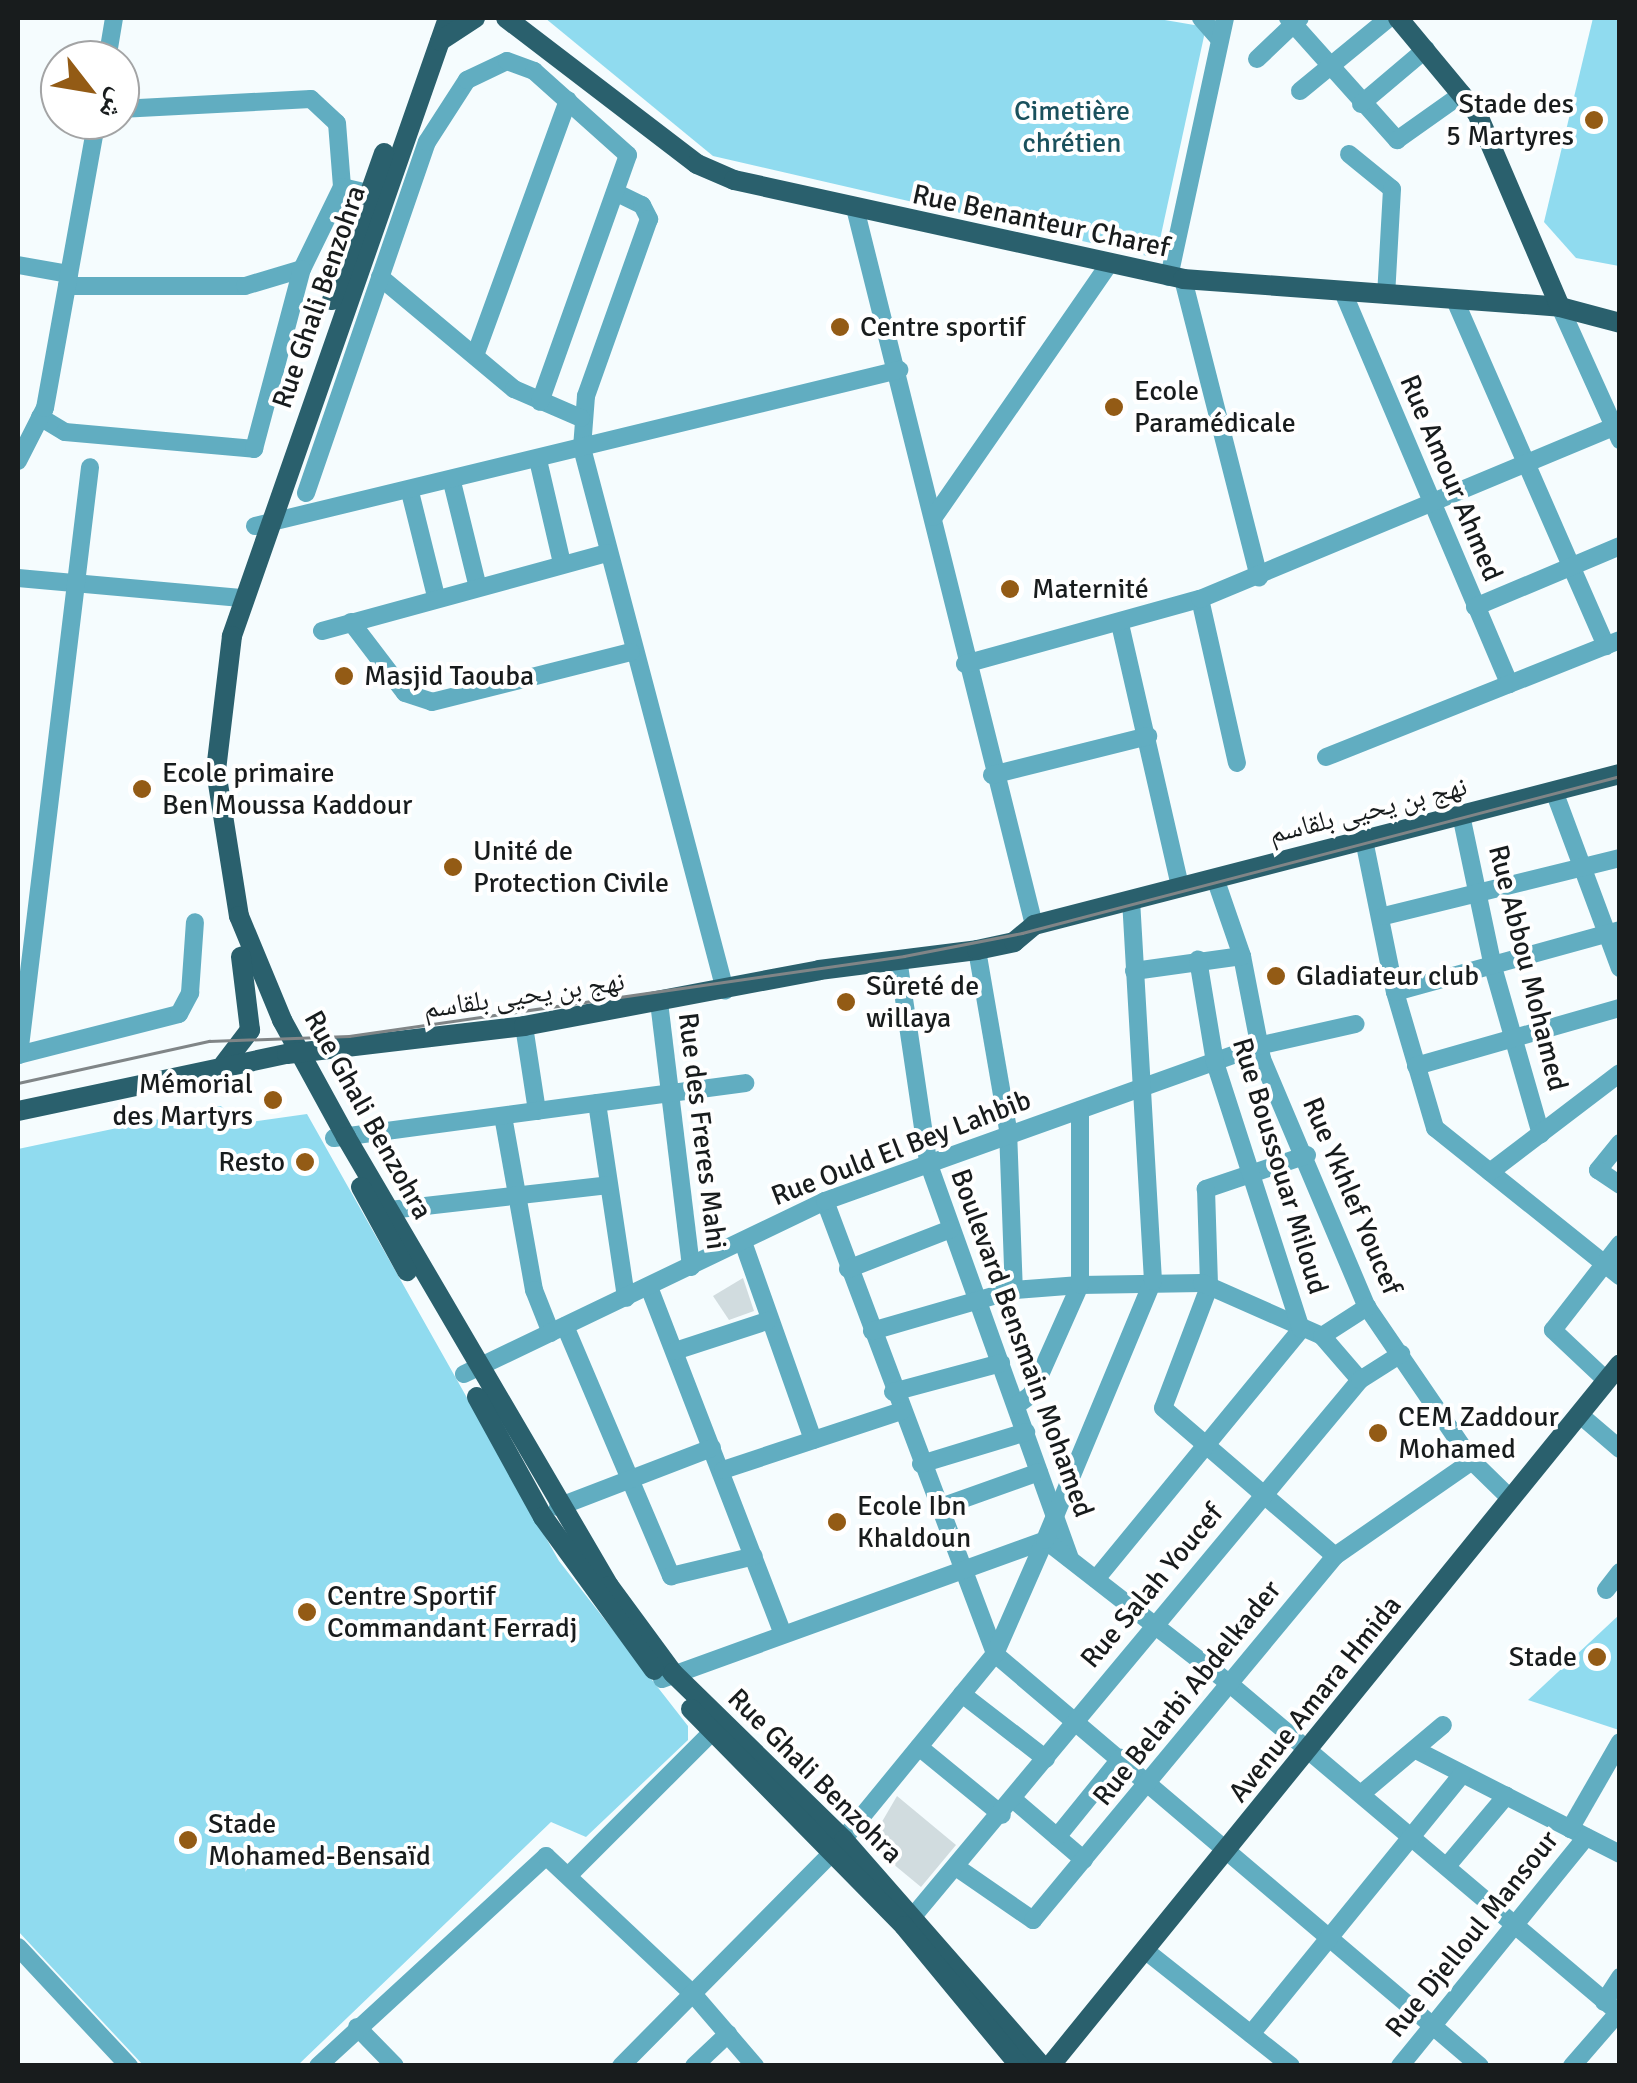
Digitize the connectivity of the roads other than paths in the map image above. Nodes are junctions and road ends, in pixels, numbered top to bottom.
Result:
1 (475, 18) edge
2 (505, 18) edge
3 (1200, 18) edge
4 (1225, 18) edge
5 (1389, 18) edge
6 (1398, 18) edge
7 (1294, 20) edge
8 (437, 26) edge
9 (1219, 38) junction
10 (1426, 50) junction
11 (1257, 59) dead end
12 (1329, 66) junction
13 (1300, 91) dead end
14 (1462, 94) junction
15 (568, 100) junction
16 (1361, 104) junction
17 (140, 108) edge
18 (93, 140) edge
19 (1349, 154) dead end
20 (342, 186) junction
21 (369, 193) junction
22 (617, 193) junction
23 (854, 208) junction
24 (18, 265) edge
25 (1108, 266) junction
26 (302, 268) junction
27 (380, 277) junction
28 (1176, 278) junction
29 (68, 280) junction
30 (1343, 292) junction
31 (1386, 295) junction
32 (1454, 298) junction
33 (1560, 307) junction
34 (1620, 323) edge
35 (476, 353) junction
36 (899, 370) junction
37 (540, 402) junction
38 (40, 417) junction
39 (581, 418) junction
40 (1617, 433) edge
41 (20, 437) edge
42 (582, 448) junction
43 (538, 460) junction
44 (18, 461) edge
45 (90, 467) dead end
46 (1523, 467) junction
47 (452, 482) junction
48 (410, 492) junction
49 (306, 493) dead end
50 (1433, 506) junction
51 (934, 517) junction
52 (261, 526) junction
53 (1620, 546) edge
54 (607, 553) junction
55 (562, 563) junction
56 (1570, 568) junction
57 (1259, 577) junction
58 (18, 578) edge
59 (78, 582) junction
60 (477, 584) junction
61 (436, 596) junction
62 (237, 598) junction
63 (1200, 599) junction
64 (1476, 608) junction
65 (351, 622) junction
66 (1120, 624) junction
67 (322, 631) dead end
68 (1612, 643) edge
69 (631, 652) junction
70 (965, 664) junction
71 (1509, 684) junction
72 (1148, 736) junction
73 (1326, 756) dead end
74 (1237, 763) dead end
75 (1620, 774) edge
76 (992, 775) junction
77 (1554, 791) junction
78 (1461, 814) junction
79 (1364, 840) junction
80 (1620, 858) edge
81 (1586, 867) junction
82 (1215, 878) junction
83 (1180, 887) junction
84 (1483, 892) junction
85 (1130, 900) junction
86 (1384, 916) junction
87 (195, 922) dead end
88 (1034, 925) junction
89 (1612, 932) edge
90 (977, 950) junction
91 (1242, 956) junction
92 (242, 957) junction
93 (1198, 959) junction
94 (899, 966) junction
95 (1493, 967) junction
96 (1620, 968) edge
97 (1134, 971) junction
98 (725, 990) junction
99 (1394, 992) junction
100 (658, 1002) junction
101 (1620, 1008) edge
102 (1356, 1024) dead end
103 (524, 1026) junction
104 (1514, 1042) junction
105 (1258, 1046) junction
106 (342, 1047) junction
107 (294, 1053) junction
108 (18, 1055) edge
109 (1216, 1062) junction
110 (222, 1066) junction
111 (1416, 1066) junction
112 (1620, 1072) edge
113 (745, 1083) dead end
114 (1144, 1090) junction
115 (670, 1092) junction
116 (323, 1095) junction
117 (597, 1104) junction
118 (1080, 1110) junction
119 (18, 1111) edge
120 (537, 1111) junction
121 (503, 1116) junction
122 (1008, 1130) junction
123 (1541, 1134) junction
124 (340, 1137) junction
125 (1620, 1143) edge
126 (1308, 1155) junction
127 (928, 1162) junction
128 (1252, 1171) junction
129 (1490, 1172) junction
130 (1620, 1185) edge
131 (609, 1186) junction
132 (518, 1195) junction
133 (824, 1201) junction
134 (390, 1210) junction
135 (951, 1229) junction
136 (743, 1242) junction
137 (1620, 1244) edge
138 (1604, 1264) junction
139 (691, 1267) junction
140 (848, 1269) junction
141 (1620, 1276) edge
142 (1152, 1281) junction
143 (1080, 1284) junction
144 (649, 1286) junction
145 (1209, 1287) junction
146 (1014, 1290) junction
147 (626, 1298) junction
148 (981, 1298) junction
149 (1367, 1306) junction
150 (767, 1321) junction
151 (1301, 1329) junction
152 (558, 1330) junction
153 (872, 1331) junction
154 (1322, 1336) junction
155 (674, 1351) junction
156 (1401, 1354) junction
157 (1001, 1363) junction
158 (470, 1371) junction
159 (1613, 1372) edge
160 (1360, 1380) junction
161 (894, 1392) junction
162 (1016, 1406) junction
163 (901, 1411) junction
164 (1579, 1414) junction
165 (1026, 1432) junction
166 (813, 1440) junction
167 (1205, 1442) junction
168 (712, 1448) junction
169 (1620, 1449) edge
170 (1472, 1461) junction
171 (921, 1464) junction
172 (723, 1470) junction
173 (1040, 1472) junction
174 (628, 1481) junction
175 (1267, 1491) junction
176 (1512, 1500) junction
177 (558, 1507) junction
178 (938, 1508) junction
179 (1055, 1514) junction
180 (1045, 1540) junction
181 (754, 1556) junction
182 (1335, 1556) junction
183 (1071, 1560) junction
184 (960, 1569) junction
185 (1620, 1572) edge
186 (1096, 1580) junction
187 (1606, 1590) dead end
188 (1154, 1627) junction
189 (783, 1634) junction
190 (995, 1654) junction
191 (667, 1676) junction
192 (1230, 1685) junction
193 (962, 1694) junction
194 (1076, 1721) junction
195 (1443, 1724) dead end
196 (712, 1732) junction
197 (1620, 1742) edge
198 (919, 1747) junction
199 (1307, 1750) junction
200 (1416, 1750) junction
201 (1121, 1758) junction
202 (1046, 1759) junction
203 (1462, 1774) junction
204 (1151, 1780) junction
205 (1360, 1794) junction
206 (1506, 1796) junction
207 (1008, 1808) junction
208 (1578, 1833) junction
209 (1409, 1835) junction
210 (1057, 1837) junction
211 (838, 1847) junction
212 (1226, 1853) junction
213 (1620, 1854) edge
214 (1084, 1860) junction
215 (1447, 1866) junction
216 (959, 1869) junction
217 (570, 1874) junction
218 (909, 1921) junction
219 (1518, 1927) junction
220 (1325, 1940) junction
221 (18, 1947) edge
222 (1146, 1951) junction
223 (1620, 1977) edge
224 (694, 1996) junction
225 (1614, 2010) edge
226 (1434, 2026) junction
227 (357, 2027) junction
228 (728, 2034) junction
229 (1252, 2034) junction
230 (129, 2066) edge
231 (318, 2066) edge
232 (395, 2066) edge
233 (621, 2066) edge
234 (694, 2066) edge
235 (755, 2066) edge
236 (1020, 2066) edge
237 (1042, 2066) edge
238 (1050, 2066) edge
239 (1291, 2066) edge
240 (1400, 2066) edge
241 (1480, 2066) edge
242 (1572, 2066) edge

1 - 8 main road
2 - 23 main road, Rue Benanteur Charef
3 - 9 street
4 - 9 street
5 - 12 street
6 - 10 main road
7 - 11 street
7 - 12 street
8 - 21 main road, Rue Ghali Benzohra
8 - 52 main road, Rue Ghali Benzohra
9 - 28 street
10 - 14 main road
10 - 16 street
12 - 13 street
12 - 16 street
14 - 16 street
14 - 33 main road
15 - 22 street
15 - 27 street
15 - 35 street
17 - 20 street
18 - 29 street
19 - 31 street
20 - 21 street
20 - 26 street
21 - 52 main road, Rue Ghali Benzohra
22 - 37 street
22 - 39 street
23 - 25 main road, Rue Benanteur Charef
23 - 36 street
24 - 29 street
25 - 28 main road, Rue Benanteur Charef
25 - 51 street
26 - 29 street
26 - 38 street
27 - 35 street
27 - 49 street
28 - 30 main road, Rue Benanteur Charef
28 - 57 street
29 - 38 street
30 - 31 main road, Rue Benanteur Charef
30 - 50 street, Rue Amour Ahmed
31 - 32 main road, Rue Benanteur Charef
32 - 33 main road, Rue Benanteur Charef
32 - 46 street
33 - 34 main road, Rue Benanteur Charef
33 - 40 street
35 - 37 street
36 - 42 street
36 - 51 street
37 - 39 street
38 - 41 street
39 - 42 street
40 - 46 street
41 - 44 street
42 - 43 street
42 - 54 street
43 - 47 street
43 - 55 street
45 - 59 street
46 - 50 street
46 - 56 street
47 - 48 street
47 - 60 street
48 - 52 street
48 - 61 street
50 - 57 street
50 - 64 street, Rue Amour Ahmed
51 - 70 street
52 - 62 main road, Rue Ghali Benzohra
53 - 56 street
54 - 55 street
54 - 69 street
55 - 60 street
56 - 64 street
56 - 68 street
57 - 63 street
58 - 59 street
59 - 62 street
59 - 108 street
60 - 61 street
61 - 65 street
62 - 92 main road, Rue Ghali Benzohra
62 - 107 main road, Rue Ghali Benzohra
63 - 66 street
63 - 74 street
64 - 71 street, Rue Amour Ahmed
65 - 67 street
65 - 69 street
66 - 70 street
66 - 72 street
68 - 71 street
69 - 98 street
70 - 76 street
71 - 73 street
72 - 76 street
72 - 83 street
75 - 77 main road, نهج بن يحيى بلقاسم
76 - 88 street
77 - 78 main road, نهج بن يحيى بلقاسم
77 - 81 street
78 - 79 main road, نهج بن يحيى بلقاسم
78 - 84 street, Rue Abbou Mohamed
79 - 82 main road, نهج بن يحيى بلقاسم
79 - 86 street
80 - 81 street
81 - 84 street
81 - 89 street
82 - 83 main road, نهج بن يحيى بلقاسم
82 - 91 street, Rue Ykhlef Youcef
83 - 85 main road, نهج بن يحيى بلقاسم
84 - 86 street
84 - 95 street, Rue Abbou Mohamed
85 - 88 main road, نهج بن يحيى بلقاسم
85 - 97 street
86 - 99 street
87 - 108 street
88 - 90 main road, نهج بن يحيى بلقاسم
89 - 95 street
89 - 96 street
90 - 94 main road, نهج بن يحيى بلقاسم
90 - 122 street
91 - 93 street
91 - 105 street, Rue Ykhlef Youcef
92 - 107 main road, Rue Ghali Benzohra
92 - 110 main road
93 - 97 street
93 - 109 street, Rue Boussouar Miloud
94 - 98 main road, نهج بن يحيى بلقاسم
94 - 127 street, Boulevard Bensmain Mohamed
95 - 99 street
95 - 104 street, Rue Abbou Mohamed
97 - 114 street
98 - 100 main road, نهج بن يحيى بلقاسم
99 - 111 street
100 - 103 main road, نهج بن يحيى بلقاسم
100 - 115 street, Rue des Freres Mahi
101 - 104 street
102 - 105 street, Rue Ould El Bey Lahbib
103 - 106 main road, نهج بن يحيى بلقاسم
103 - 120 street
104 - 111 street
104 - 123 street, Rue Abbou Mohamed
105 - 109 street, Rue Ould El Bey Lahbib
105 - 126 street, Rue Ykhlef Youcef
106 - 107 main road, نهج بن يحيى بلقاسم
106 - 116 main road
107 - 110 main road, نهج بن يحيى بلقاسم
107 - 116 main road, Rue Ghali Benzohra
107 - 124 main road, Rue Ghali Benzohra
109 - 114 street, Rue Ould El Bey Lahbib
109 - 128 street, Rue Boussouar Miloud
110 - 119 main road, نهج بن يحيى بلقاسم
111 - 129 street
112 - 123 street
113 - 115 street
114 - 118 street, Rue Ould El Bey Lahbib
114 - 142 street
115 - 117 street
115 - 139 street, Rue des Freres Mahi
116 - 124 main road, Rue Ghali Benzohra
117 - 120 street
117 - 131 street
118 - 122 street, Rue Ould El Bey Lahbib
118 - 143 street
120 - 121 street
121 - 124 street
121 - 132 street
122 - 127 street, Rue Ould El Bey Lahbib
122 - 146 street
123 - 129 street
124 - 134 main road, Rue Ghali Benzohra
124 - 158 main road, Rue Ghali Benzohra
125 - 130 street
126 - 128 street
126 - 149 street, Rue Ykhlef Youcef
127 - 133 street, Rue Ould El Bey Lahbib
127 - 135 street, Boulevard Bensmain Mohamed
128 - 145 street
128 - 151 street, Rue Boussouar Miloud
129 - 138 street
131 - 132 street
131 - 147 street
132 - 134 street
132 - 152 street
133 - 136 street, Rue Ould El Bey Lahbib
133 - 140 street
134 - 158 main road, Rue Ghali Benzohra
135 - 140 street
135 - 148 street, Boulevard Bensmain Mohamed
136 - 139 street, Rue Ould El Bey Lahbib
136 - 150 street
137 - 138 street
138 - 141 street
138 - 159 street
139 - 144 street, Rue Ould El Bey Lahbib
140 - 153 street
142 - 143 street
142 - 145 street
142 - 179 street
143 - 146 street
143 - 162 street
144 - 147 street, Rue Ould El Bey Lahbib
144 - 155 street
145 - 151 street
145 - 167 street
146 - 148 street
147 - 152 street, Rue Ould El Bey Lahbib
148 - 153 street
148 - 157 street, Boulevard Bensmain Mohamed
149 - 154 street
149 - 156 street, Rue Ykhlef Youcef
150 - 155 street
150 - 166 street
151 - 154 street
151 - 167 street
152 - 158 street, Rue Ould El Bey Lahbib
152 - 174 street
153 - 161 street
154 - 160 street
155 - 168 street
156 - 160 street, Rue Salah Youcef
156 - 170 street, Rue Ykhlef Youcef
157 - 161 street
157 - 162 street, Boulevard Bensmain Mohamed
158 - 177 main road, Rue Ghali Benzohra
158 - 191 main road, Rue Ghali Benzohra
159 - 164 main road, Avenue Amara Hmida
160 - 175 street, Rue Salah Youcef
161 - 163 street
162 - 165 street, Boulevard Bensmain Mohamed
163 - 166 street
163 - 171 street
164 - 169 street
164 - 176 main road, Avenue Amara Hmida
165 - 171 street
165 - 173 street, Boulevard Bensmain Mohamed
166 - 172 street
167 - 175 street
167 - 186 street
168 - 172 street
168 - 174 street
170 - 176 street, Rue Ykhlef Youcef
170 - 182 street, Rue Belarbi Abdelkader
171 - 178 street
172 - 181 street
173 - 178 street
173 - 179 street, Boulevard Bensmain Mohamed
174 - 177 street
174 - 181 street
175 - 182 street
175 - 188 street, Rue Salah Youcef
176 - 199 main road, Avenue Amara Hmida
177 - 191 main road, Rue Ghali Benzohra
178 - 184 street
179 - 180 street
179 - 183 street, Boulevard Bensmain Mohamed
180 - 183 street, Boulevard Bensmain Mohamed
180 - 184 street, Boulevard Bensmain Mohamed
180 - 190 street
181 - 189 street
182 - 192 street, Rue Belarbi Abdelkader
183 - 186 street, Boulevard Bensmain Mohamed
184 - 189 street, Boulevard Bensmain Mohamed
184 - 190 street
185 - 187 street
186 - 188 street, Boulevard Bensmain Mohamed
188 - 192 street, Boulevard Bensmain Mohamed
188 - 194 street, Rue Salah Youcef
189 - 191 street, Boulevard Bensmain Mohamed
190 - 193 street
190 - 194 street
191 - 196 main road, Rue Ghali Benzohra
191 - 211 main road, Rue Ghali Benzohra
192 - 199 street, Boulevard Bensmain Mohamed
192 - 204 street, Rue Belarbi Abdelkader
193 - 198 street
193 - 202 street
194 - 201 street
194 - 202 street, Rue Salah Youcef
195 - 200 street
196 - 211 main road, Rue Ghali Benzohra
196 - 217 street
197 - 208 street, Rue Djelloul Mansour
198 - 207 street
198 - 211 street
199 - 205 street, Boulevard Bensmain Mohamed
199 - 212 main road, Avenue Amara Hmida
200 - 203 street
200 - 205 street
201 - 204 street
201 - 210 street
202 - 207 street, Rue Salah Youcef
203 - 206 street
203 - 209 street
204 - 212 street
204 - 214 street, Rue Belarbi Abdelkader
205 - 209 street, Boulevard Bensmain Mohamed
206 - 208 street
206 - 215 street
207 - 210 street
207 - 216 street, Rue Salah Youcef
208 - 213 street
208 - 219 street, Rue Djelloul Mansour
209 - 215 street, Boulevard Bensmain Mohamed
209 - 220 street
210 - 214 street
211 - 218 main road, Rue Ghali Benzohra
211 - 224 street
212 - 220 street
212 - 222 main road, Avenue Amara Hmida
214 - 216 street, Rue Belarbi Abdelkader
215 - 219 street, Boulevard Bensmain Mohamed
216 - 218 street, Rue Salah Youcef
217 - 224 street
217 - 227 street
218 - 236 main road, Rue Ghali Benzohra
218 - 237 main road, Rue Ghali Benzohra
219 - 225 street, Boulevard Bensmain Mohamed
219 - 226 street, Rue Djelloul Mansour
220 - 226 street
220 - 229 street
221 - 230 street
222 - 229 street
222 - 238 main road, Avenue Amara Hmida
223 - 225 street
224 - 228 street
224 - 233 street
225 - 242 street
226 - 240 street, Rue Djelloul Mansour
226 - 241 street
227 - 231 street
227 - 232 street
228 - 234 street
228 - 235 street
229 - 239 street

